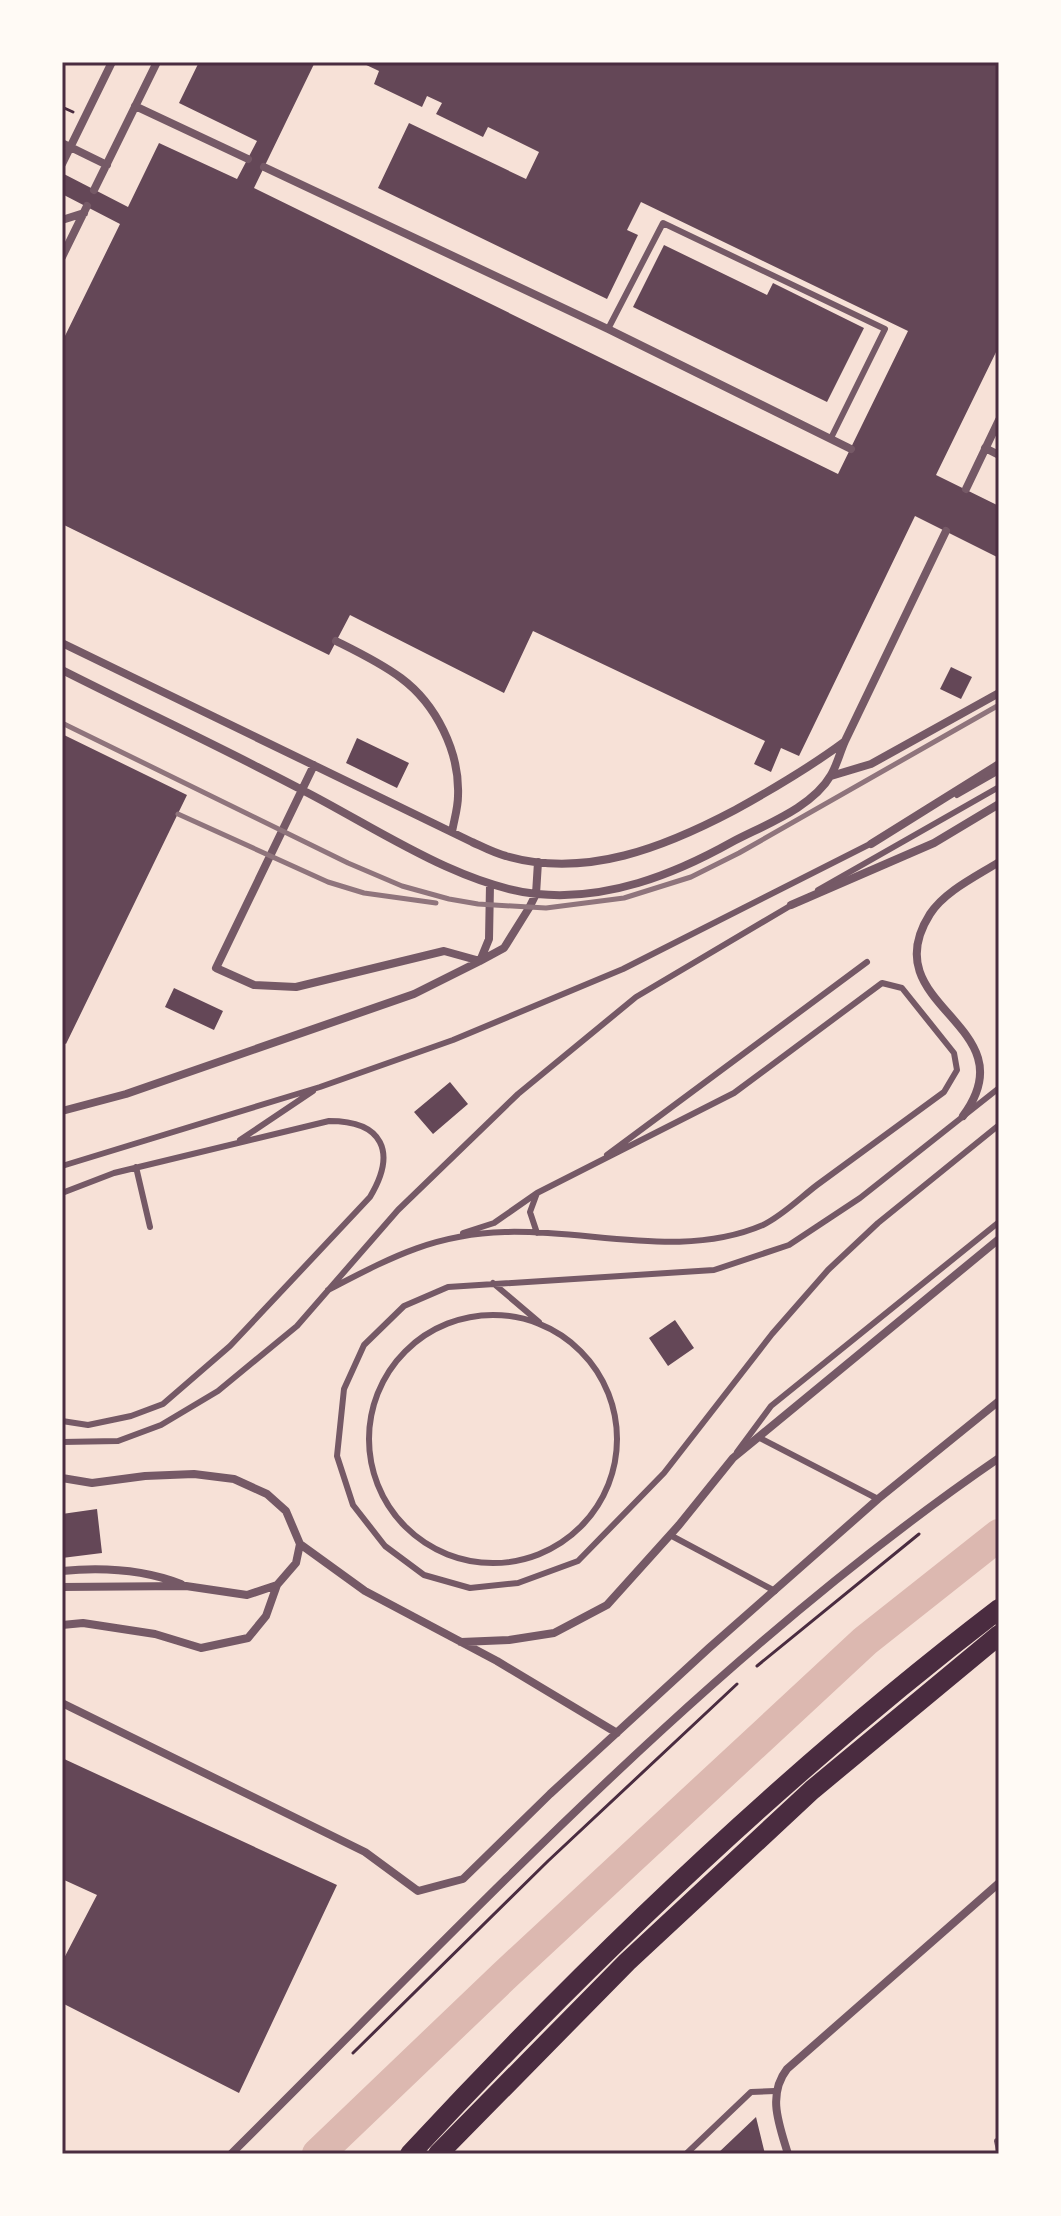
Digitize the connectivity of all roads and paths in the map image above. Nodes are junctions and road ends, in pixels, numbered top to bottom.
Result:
1 (112, 62) edge
2 (157, 62) edge
3 (135, 106) junction
4 (66, 145) edge
5 (248, 159) dead end
6 (62, 164) edge
7 (107, 165) junction
8 (264, 167) dead end
9 (94, 190) dead end
10 (62, 220) edge
11 (62, 257) edge
12 (608, 329) junction
13 (999, 420) edge
14 (831, 438) junction
15 (985, 448) junction
16 (851, 449) dead end
17 (999, 455) edge
18 (966, 489) dead end
19 (946, 531) dead end
20 (336, 641) dead end
21 (62, 643) edge
22 (62, 670) edge
23 (999, 693) edge
24 (845, 741) junction
25 (999, 764) edge
26 (314, 765) junction
27 (999, 771) edge
28 (831, 776) junction
29 (999, 787) edge
30 (302, 789) junction
31 (999, 804) edge
32 (452, 832) junction
33 (871, 844) junction
34 (538, 862) junction
35 (999, 862) edge
36 (490, 885) junction
37 (536, 894) junction
38 (791, 905) junction
39 (480, 961) junction
40 (867, 962) dead end
41 (320, 1087) junction
42 (999, 1088) edge
43 (62, 1111) edge
44 (963, 1116) junction
45 (999, 1125) edge
46 (235, 1143) junction
47 (62, 1166) edge
48 (136, 1167) junction
49 (588, 1169) junction
50 (62, 1193) edge
51 (537, 1193) junction
52 (999, 1222) edge
53 (150, 1227) dead end
54 (537, 1233) junction
55 (450, 1237) junction
56 (999, 1239) edge
57 (493, 1283) junction
58 (328, 1290) junction
59 (541, 1323) junction
60 (999, 1401) edge
61 (62, 1421) edge
62 (758, 1437) junction
63 (62, 1442) edge
64 (733, 1458) junction
65 (999, 1458) edge
66 (62, 1478) edge
67 (878, 1499) junction
68 (925, 1530) dead end
69 (670, 1535) junction
70 (300, 1544) junction
71 (62, 1571) edge
72 (277, 1585) junction
73 (186, 1586) junction
74 (62, 1587) edge
75 (775, 1591) junction
76 (999, 1609) edge
77 (62, 1625) edge
78 (999, 1635) edge
79 (461, 1642) junction
80 (758, 1665) dead end
81 (746, 1675) dead end
82 (62, 1703) edge
83 (617, 1733) junction
84 (999, 1883) edge
85 (349, 2057) dead end
86 (775, 2091) junction
87 (997, 2141) edge
88 (999, 2150) edge
89 (231, 2154) edge
90 (410, 2154) edge
91 (438, 2154) edge
92 (686, 2154) edge
93 (788, 2154) edge

1 - 4 street
2 - 3 street
3 - 5 street
3 - 7 street
4 - 6 street
4 - 7 street
7 - 9 street
8 - 12 street
10 - 11 street
12 - 14 street
12 - 14 lane
13 - 15 street
14 - 16 street
15 - 17 street
15 - 18 street
19 - 24 street
20 - 32 street
21 - 26 street
22 - 30 street
23 - 28 street
24 - 28 street
24 - 34 street
25 - 33 street
26 - 30 street
26 - 32 street
27 - 33 lane
28 - 37 street
29 - 38 lane
30 - 36 street
30 - 39 street
31 - 38 street
32 - 34 street
33 - 41 lane
34 - 37 street
35 - 44 street
36 - 37 street
36 - 39 street
37 - 39 street
38 - 58 lane
39 - 43 street
40 - 49 lane
41 - 46 lane
41 - 47 lane
42 - 44 lane
44 - 57 lane
45 - 57 lane
46 - 48 lane
46 - 61 lane
48 - 50 lane
48 - 53 lane
49 - 51 lane
49 - 54 lane
51 - 54 lane
51 - 55 lane
52 - 64 lane
54 - 55 lane
55 - 58 lane
56 - 62 street
57 - 59 lane
58 - 63 lane
59 - 59 lane
60 - 67 street
62 - 64 street
62 - 67 lane
64 - 69 street
65 - 89 street
66 - 70 street
67 - 75 street
68 - 80 path
69 - 75 lane
69 - 79 street
70 - 72 street
70 - 79 street
71 - 73 street
72 - 73 street
72 - 77 street
73 - 74 street
75 - 83 street
76 - 90 highway
78 - 91 highway
79 - 83 street
81 - 85 path
82 - 83 street
84 - 86 street
86 - 92 lane
86 - 93 street
87 - 88 lane

